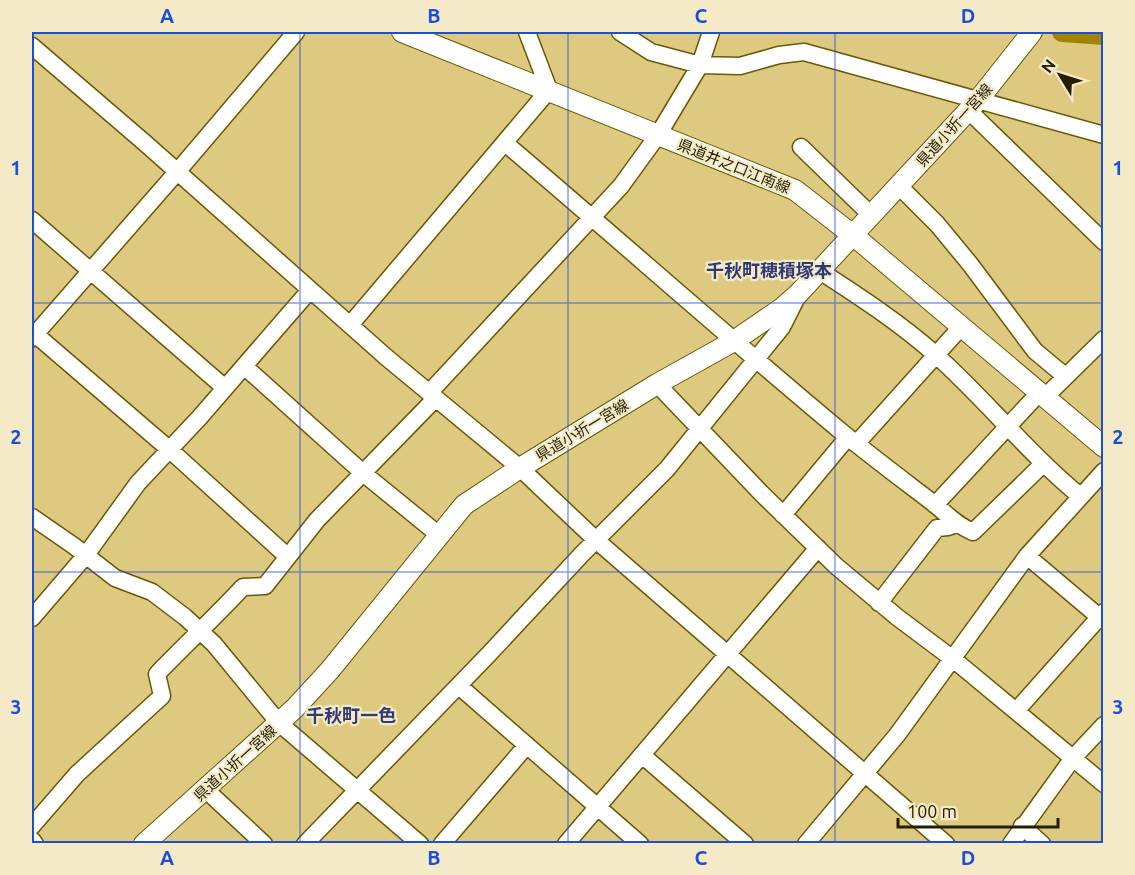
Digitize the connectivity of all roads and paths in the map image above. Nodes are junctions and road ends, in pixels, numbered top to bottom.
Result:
1 (296, 32) edge
2 (402, 32) edge
3 (527, 32) edge
4 (620, 32) edge
5 (711, 32) edge
6 (1028, 38) edge
7 (34, 52) edge
8 (700, 65) junction
9 (549, 90) junction
10 (973, 104) junction
11 (658, 135) junction
12 (1104, 135) edge
13 (505, 143) junction
14 (801, 147) dead end
15 (177, 172) junction
16 (899, 186) junction
17 (872, 216) junction
18 (592, 217) junction
19 (32, 220) edge
20 (854, 236) junction
21 (1104, 242) edge
22 (89, 271) junction
23 (820, 271) junction
24 (310, 290) junction
25 (798, 294) junction
26 (350, 325) junction
27 (962, 326) junction
28 (33, 336) edge
29 (1104, 339) edge
30 (734, 341) junction
31 (936, 355) junction
32 (755, 360) junction
33 (244, 366) junction
34 (1065, 376) junction
35 (657, 384) junction
36 (225, 388) junction
37 (1042, 395) junction
38 (432, 396) junction
39 (1009, 426) junction
40 (699, 430) junction
41 (852, 440) junction
42 (1104, 447) edge
43 (170, 450) junction
44 (1043, 464) junction
45 (520, 468) junction
46 (1104, 471) edge
47 (363, 473) junction
48 (1080, 496) junction
49 (935, 505) junction
50 (783, 515) junction
51 (32, 517) edge
52 (956, 524) junction
53 (439, 535) junction
54 (596, 540) junction
55 (818, 548) junction
56 (86, 555) junction
57 (1027, 556) junction
58 (288, 557) junction
59 (879, 603) junction
60 (1102, 617) edge
61 (32, 618) edge
62 (200, 631) junction
63 (729, 654) junction
64 (953, 659) junction
65 (459, 686) junction
66 (1016, 711) junction
67 (279, 723) junction
68 (1104, 725) edge
69 (527, 745) junction
70 (642, 755) junction
71 (1073, 758) junction
72 (865, 773) junction
73 (1104, 784) edge
74 (205, 789) junction
75 (357, 789) junction
76 (597, 807) junction
77 (32, 826) edge
78 (1022, 826) junction
79 (32, 840) edge
80 (35, 843) edge
81 (144, 843) edge
82 (264, 843) edge
83 (305, 843) edge
84 (420, 843) edge
85 (442, 843) edge
86 (566, 843) edge
87 (640, 843) edge
88 (745, 843) edge
89 (806, 843) edge
90 (946, 843) edge
91 (1011, 843) edge
92 (1042, 843) edge

1 - 15 street
2 - 9 main road, 県道井之口江南線
3 - 9 street
4 - 8 street
5 - 8 street
6 - 10 main road, 県道小折一宮線
7 - 15 street
8 - 10 street
8 - 11 street
9 - 11 main road, 県道井之口江南線
9 - 13 street
10 - 12 street
10 - 16 main road, 県道小折一宮線
10 - 21 street
11 - 18 street
11 - 20 main road, 県道井之口江南線
13 - 18 street
13 - 26 street
14 - 17 street
15 - 22 street
15 - 24 street
16 - 17 main road, 県道小折一宮線
16 - 34 street
17 - 20 main road, 県道小折一宮線
18 - 30 street
18 - 38 street
19 - 22 street
20 - 23 main road, 県道小折一宮線
20 - 27 main road, 県道井之口江南線
22 - 28 street
22 - 36 street
23 - 25 main road, 県道小折一宮線
23 - 31 street
24 - 26 street
24 - 33 street
25 - 30 main road, 県道小折一宮線
25 - 32 street
26 - 38 street
27 - 31 street
27 - 37 main road, 県道井之口江南線
28 - 43 street
29 - 34 street
30 - 32 street
30 - 35 main road, 県道小折一宮線
31 - 39 street
31 - 41 street
32 - 40 street
32 - 41 street
33 - 36 street
33 - 47 street
34 - 37 street
35 - 40 street
35 - 45 main road, 県道小折一宮線
36 - 43 street
37 - 39 street
37 - 42 main road, 県道井之口江南線
38 - 45 street
38 - 47 street
39 - 44 street
39 - 49 street
40 - 50 street
40 - 54 street
41 - 49 street
41 - 50 street
43 - 56 street
43 - 58 street
44 - 48 street
44 - 52 street
45 - 53 main road, 県道小折一宮線
45 - 54 street
46 - 48 street
47 - 53 street
47 - 58 street
48 - 57 street
49 - 52 street
50 - 55 street
51 - 56 street
52 - 59 street
53 - 67 main road, 県道小折一宮線
54 - 63 street
54 - 65 street
55 - 59 street
55 - 63 street
56 - 61 street
56 - 62 street
57 - 60 street
57 - 64 street
58 - 62 street
59 - 64 street
60 - 66 street
62 - 67 street
62 - 77 street
63 - 70 street
63 - 72 street
64 - 66 street
64 - 72 street
65 - 69 street
65 - 75 street
66 - 71 street
67 - 74 main road, 県道小折一宮線
67 - 75 street
68 - 71 street
69 - 76 street
69 - 85 street
70 - 76 street
70 - 88 street
71 - 73 street
71 - 78 street
72 - 89 street
72 - 90 street
74 - 81 main road, 県道小折一宮線
74 - 82 street
75 - 83 street
75 - 84 street
76 - 86 street
76 - 87 street
78 - 91 street
78 - 92 street
79 - 80 street

